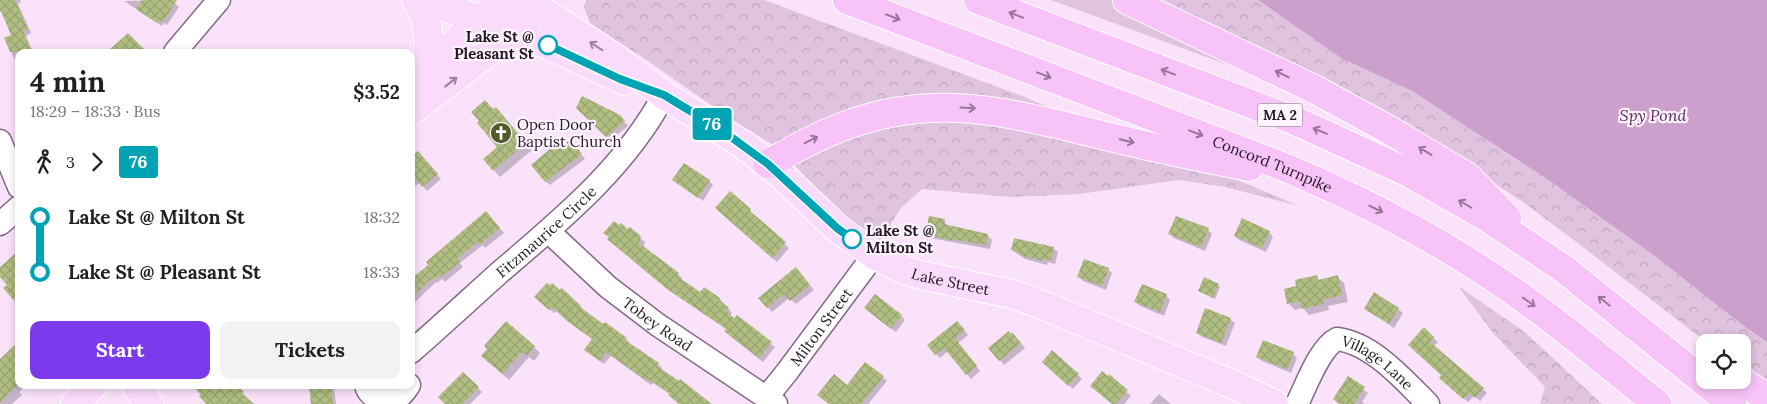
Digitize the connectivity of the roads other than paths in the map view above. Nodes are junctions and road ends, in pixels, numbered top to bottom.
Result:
1 (219, 0) edge
2 (416, 0) edge
3 (426, 0) edge
4 (847, 0) edge
5 (978, 0) edge
6 (1127, 0) edge
7 (546, 5) edge
8 (493, 7) edge
9 (515, 32) junction
10 (178, 49) edge
11 (416, 78) edge
12 (664, 95) junction
13 (415, 108) edge
14 (0, 141) edge
15 (768, 164) junction
16 (15, 178) edge
17 (1308, 178) junction
18 (15, 211) edge
19 (0, 224) edge
20 (548, 231) junction
21 (1539, 252) junction
22 (874, 255) junction
23 (1642, 331) junction
24 (415, 348) edge
25 (1696, 358) edge
26 (1751, 387) edge
27 (89, 389) edge
28 (139, 389) edge
29 (367, 389) edge
30 (406, 389) edge
31 (1767, 398) edge
32 (771, 401) edge
33 (75, 404) edge
34 (149, 404) edge
35 (1274, 404) edge
36 (1297, 404) edge
37 (1428, 404) edge
38 (1657, 404) edge
39 (1732, 404) edge

1 - 10 street
2 - 11 main road
3 - 8 main road
4 -> 17 highway, Concord Turnpike
21 -> 5 highway, MA 2
21 -> 6 highway
7 - 8 main road, Lake Street
7 - 9 main road
12 -> 7 main road, Lake Street
8 - 9 main road, Lake Street
8 - 11 main road
9 - 12 main road, Lake Street
13 -> 9 main road
12 - 15 main road, Lake Street
12 - 20 street, Fitzmaurice Circle
14 - 16 street
15 -> 17 highway
15 - 22 main road, Lake Street
17 -> 38 highway, Concord Turnpike
18 - 19 street
20 - 24 street, Fitzmaurice Circle
20 - 32 street, Tobey Road
23 -> 21 highway, MA 2
22 - 32 street, Milton Street
22 - 35 main road, Lake Street
23 - 25 highway
23 - 39 highway, MA 2
26 - 31 highway
27 - 33 main road
28 - 34 main road
29 - 30 street
36 - 37 street, Village Lane

